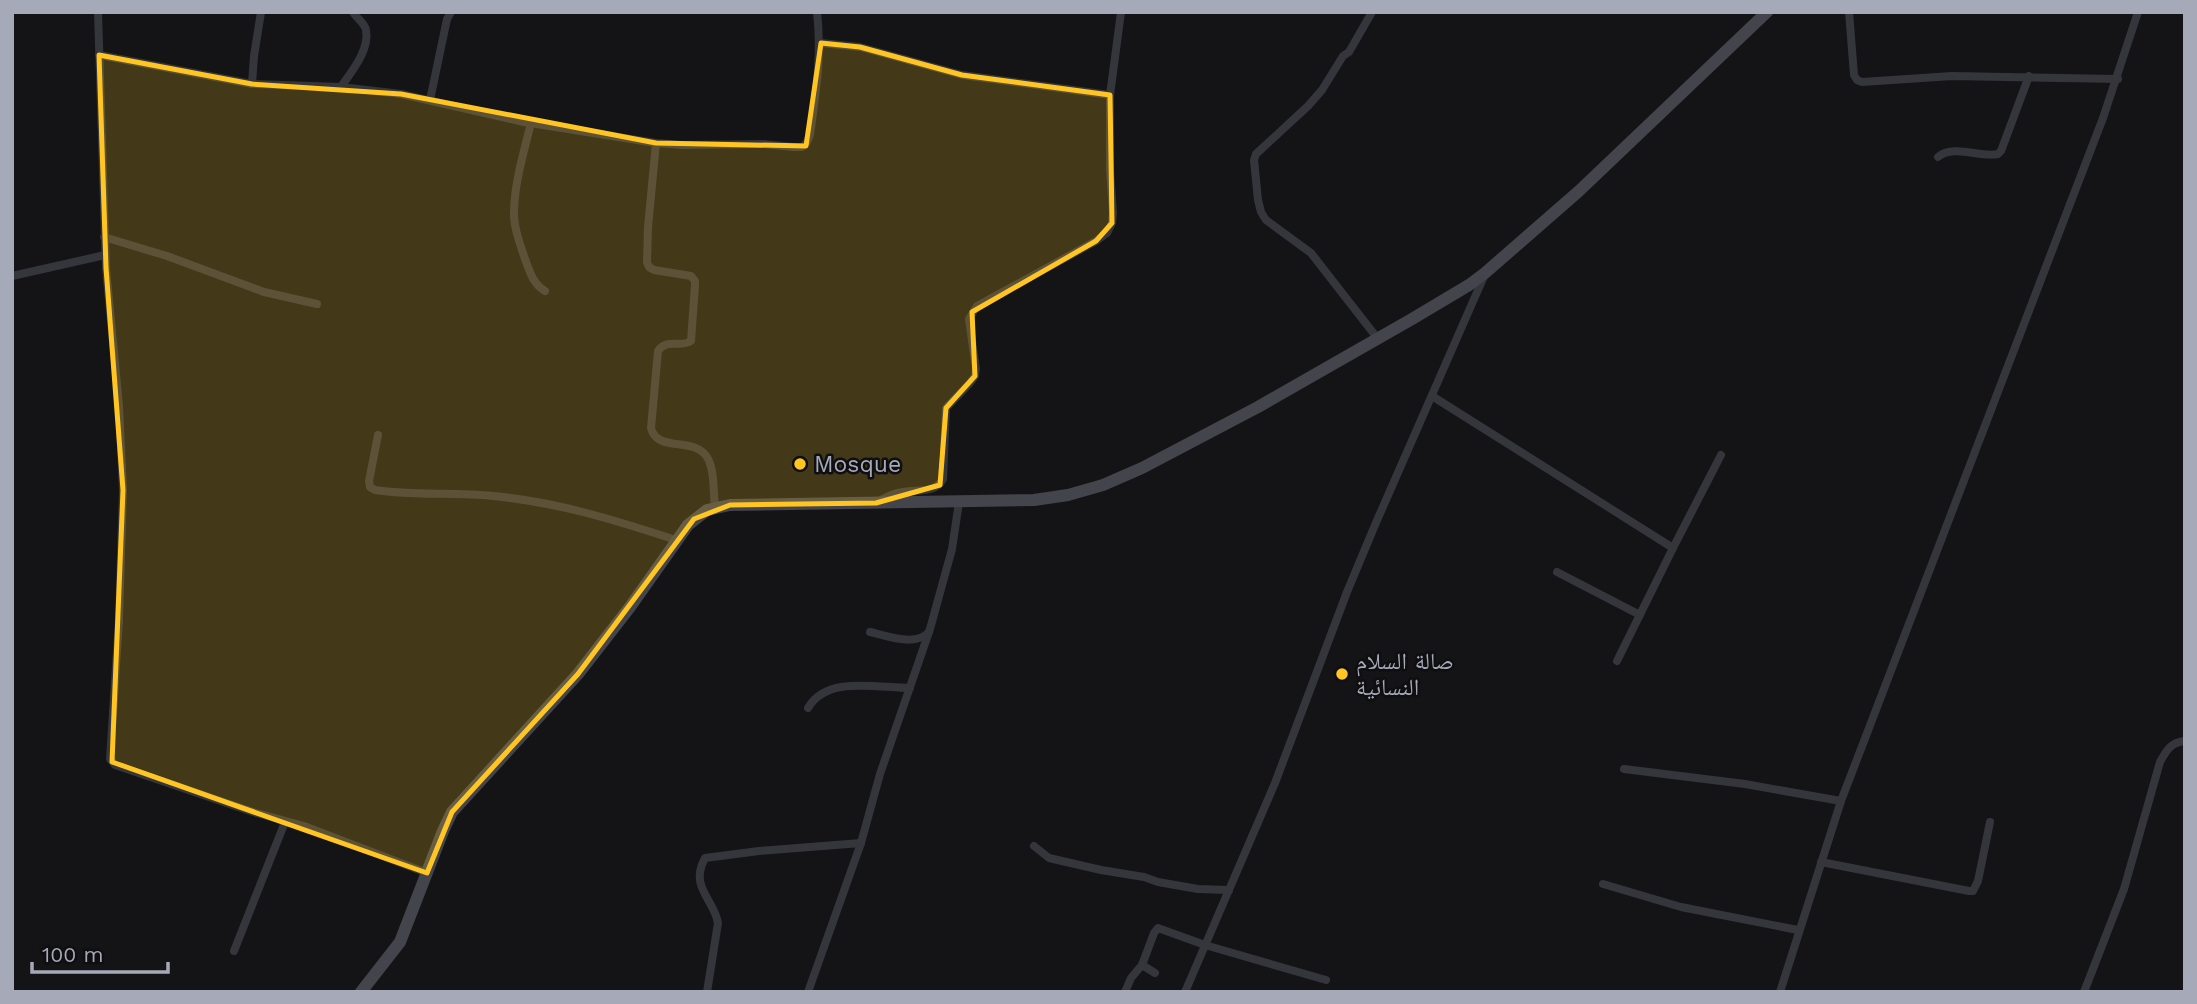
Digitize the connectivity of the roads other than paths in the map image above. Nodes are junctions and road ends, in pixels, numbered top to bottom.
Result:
1 (98, 12) edge
2 (261, 12) edge
3 (353, 12) edge
4 (451, 12) edge
5 (817, 12) edge
6 (1121, 12) edge
7 (1372, 12) edge
8 (1766, 12) edge
9 (1849, 12) edge
10 (2138, 12) edge
11 (821, 43) junction
12 (99, 55) junction
13 (2029, 76) junction
14 (2118, 79) junction
15 (252, 84) junction
16 (341, 87) junction
17 (1110, 95) junction
18 (430, 100) junction
19 (531, 123) junction
20 (656, 143) junction
21 (1938, 157) dead end
22 (104, 237) junction
23 (105, 255) junction
24 (1485, 273) junction
25 (12, 276) edge
26 (545, 291) dead end
27 (317, 304) dead end
28 (1378, 339) junction
29 (1432, 396) junction
30 (377, 435) dead end
31 (1721, 455) dead end
32 (959, 502) junction
33 (876, 503) junction
34 (715, 507) junction
35 (676, 540) junction
36 (1673, 548) junction
37 (1557, 572) dead end
38 (1640, 615) junction
39 (930, 629) junction
40 (870, 632) dead end
41 (1617, 661) dead end
42 (910, 688) junction
43 (808, 708) dead end
44 (2185, 741) edge
45 (1625, 768) dead end
46 (1841, 801) junction
47 (285, 822) junction
48 (1990, 822) dead end
49 (861, 843) junction
50 (1034, 846) dead end
51 (1821, 862) junction
52 (427, 873) junction
53 (1603, 884) dead end
54 (1229, 890) junction
55 (1798, 930) junction
56 (1205, 945) junction
57 (234, 951) dead end
58 (1142, 965) junction
59 (1155, 973) dead end
60 (1326, 980) dead end
61 (361, 992) edge
62 (707, 992) edge
63 (808, 992) edge
64 (1125, 992) edge
65 (1185, 992) edge
66 (1780, 992) edge
67 (2084, 992) edge

1 - 12 street
2 - 15 street
3 - 16 street
4 - 18 street
5 - 11 street
6 - 17 street
7 - 28 street
8 - 24 main road
9 - 13 street
10 - 14 street
11 - 17 street
11 - 20 street
12 - 15 street
12 - 22 street
13 - 14 street
13 - 21 street
14 - 46 street
15 - 16 street
16 - 18 street
17 - 33 street
18 - 19 street
19 - 20 street
19 - 26 street
20 - 34 street
22 - 23 street
22 - 27 street
23 - 25 street
23 - 47 street
24 - 28 main road
24 - 29 street
28 - 32 main road
29 - 36 street
29 - 54 street
30 - 35 street
31 - 36 street
32 - 33 main road
32 - 39 street
33 - 34 main road
34 - 35 main road
35 - 52 main road
36 - 38 street
37 - 38 street
38 - 41 street
39 - 40 street
39 - 42 street
42 - 43 street
42 - 49 street
44 - 67 street
45 - 46 street
46 - 51 street
47 - 52 street
47 - 57 street
48 - 51 street
49 - 62 street
49 - 63 street
50 - 54 street
51 - 55 street
52 - 61 main road
53 - 55 street
54 - 56 street
55 - 66 street
56 - 58 street
56 - 60 street
56 - 65 street
58 - 59 street
58 - 64 street

